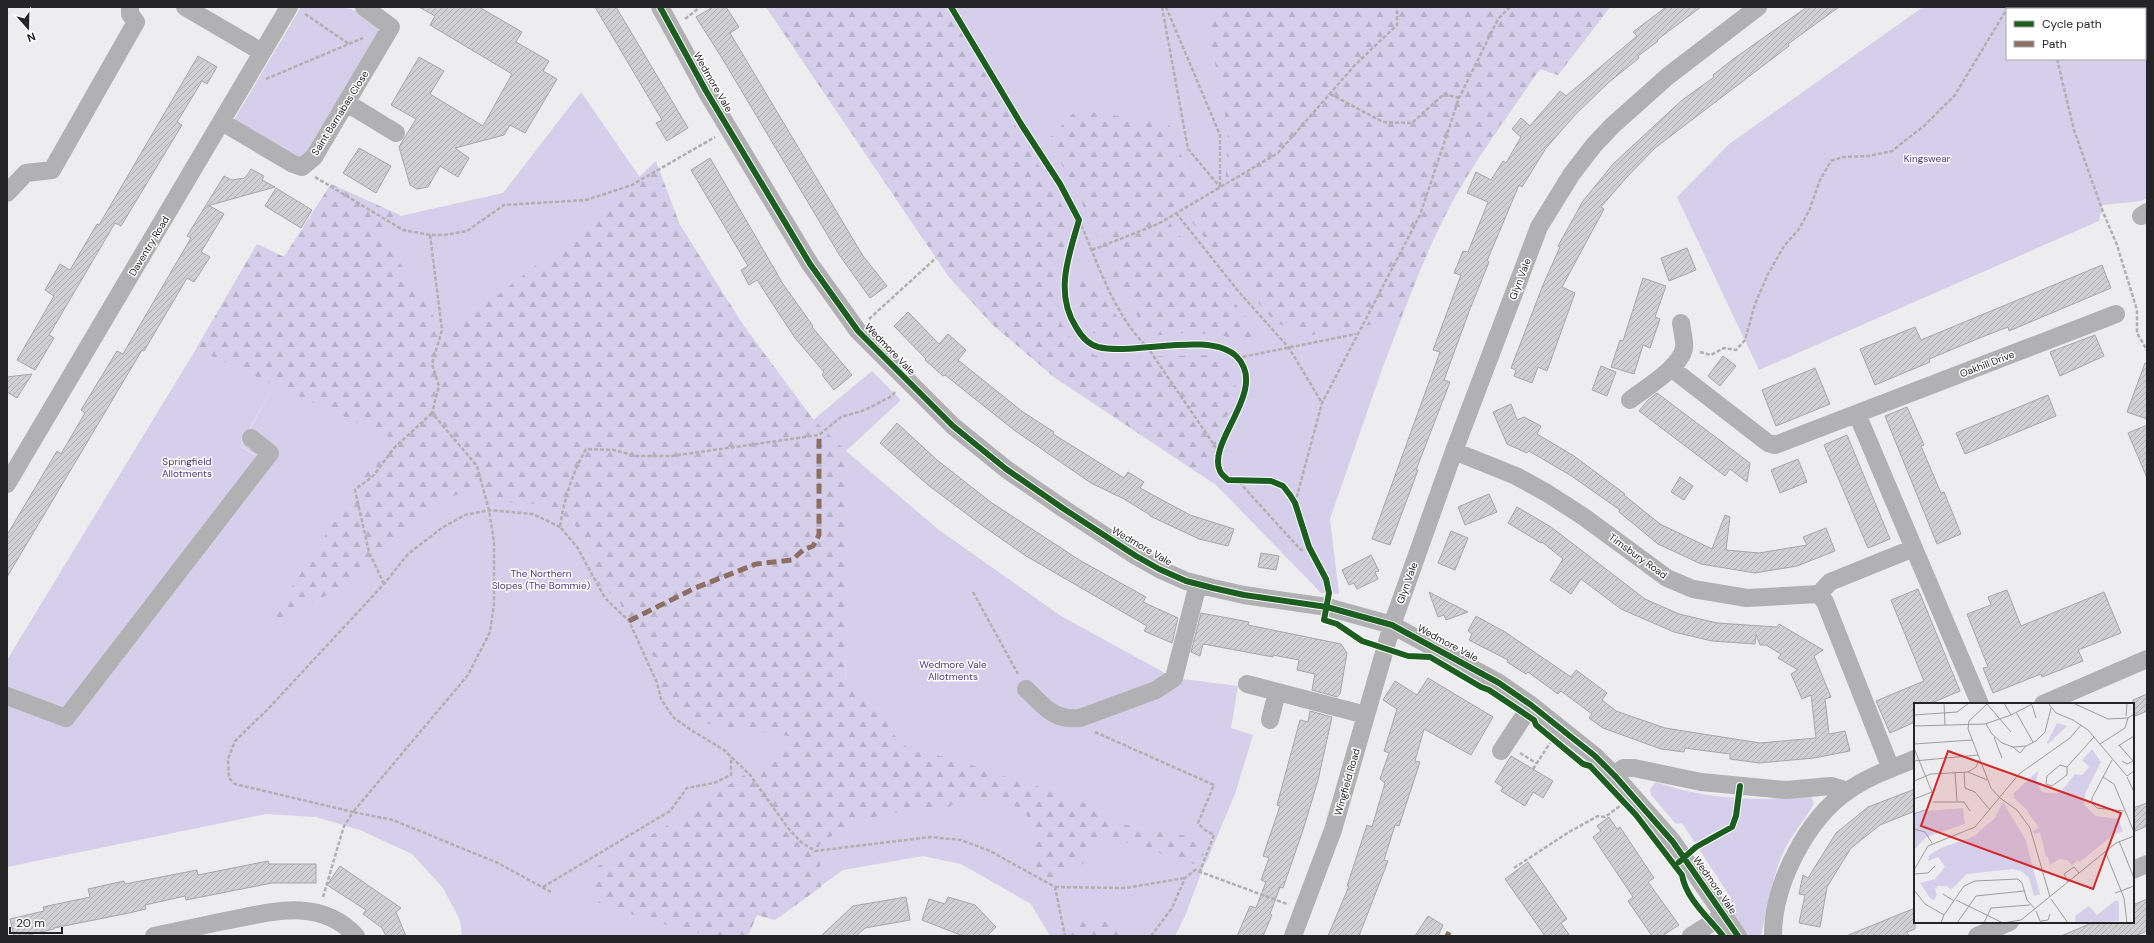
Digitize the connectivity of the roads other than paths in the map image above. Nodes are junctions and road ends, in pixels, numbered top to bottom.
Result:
1 (130, 7) edge
2 (185, 7) edge
3 (364, 7) edge
4 (660, 7) edge
5 (1758, 7) edge
6 (295, 9) edge
7 (262, 52) junction
8 (347, 103) junction
9 (222, 122) junction
10 (396, 133) dead end
11 (7, 193) edge
12 (2116, 314) dead end
13 (1681, 323) dead end
14 (1671, 368) junction
15 (1630, 400) dead end
16 (1857, 414) junction
17 (250, 438) dead end
18 (1454, 452) junction
19 (13, 461) edge
20 (7, 484) edge
21 (1914, 548) junction
22 (1198, 584) junction
23 (1822, 598) junction
24 (1392, 625) junction
25 (2147, 659) edge
26 (1247, 684) dead end
27 (1026, 688) road end
28 (1277, 692) junction
29 (7, 696) edge
30 (1980, 703) edge
31 (2045, 703) edge
32 (1531, 705) junction
33 (1366, 715) junction
34 (1270, 720) dead end
35 (1501, 751) dead end
36 (1914, 758) edge
37 (1891, 769) junction
38 (1615, 776) junction
39 (1848, 791) junction
40 (2147, 864) edge
41 (2134, 870) edge
42 (1724, 915) junction
43 (2008, 923) edge
44 (154, 936) edge
45 (356, 936) edge
46 (1293, 936) edge
47 (1691, 936) edge
48 (1738, 936) edge
49 (1773, 936) edge
50 (1977, 936) edge

1 - 11 street
2 - 7 street
3 - 8 street, Saint Barnabas Close
4 - 22 street, Wedmore Vale
5 - 18 street, Glyn Vale
6 - 7 street, Daventry Road
7 - 9 street, Daventry Road
8 - 9 street, Saint Barnabas Close
8 - 10 street
9 - 19 street, Daventry Road
12 - 16 street, Oakhill Drive
13 - 14 street
14 - 15 street
14 - 16 street, Oakhill Drive
16 - 21 street
17 - 29 street
18 - 23 street, Timsbury Road
18 - 24 street, Glyn Vale
19 - 20 street, Daventry Road
21 - 23 street
21 - 30 street
22 - 24 street, Wedmore Vale
22 - 27 street
23 - 37 street
24 - 32 street, Wedmore Vale
24 - 33 street, Wingfield Road
25 - 31 street
26 - 28 street
28 - 33 street
28 - 34 street
32 - 35 street
32 - 38 street, Wedmore Vale
33 - 46 street, Wingfield Road
36 - 37 street
37 - 39 street
38 - 39 street
38 - 42 street, Wedmore Vale
39 - 49 street
40 - 41 street
42 - 47 street
42 - 48 street, Wedmore Vale
43 - 50 street
44 - 45 street

